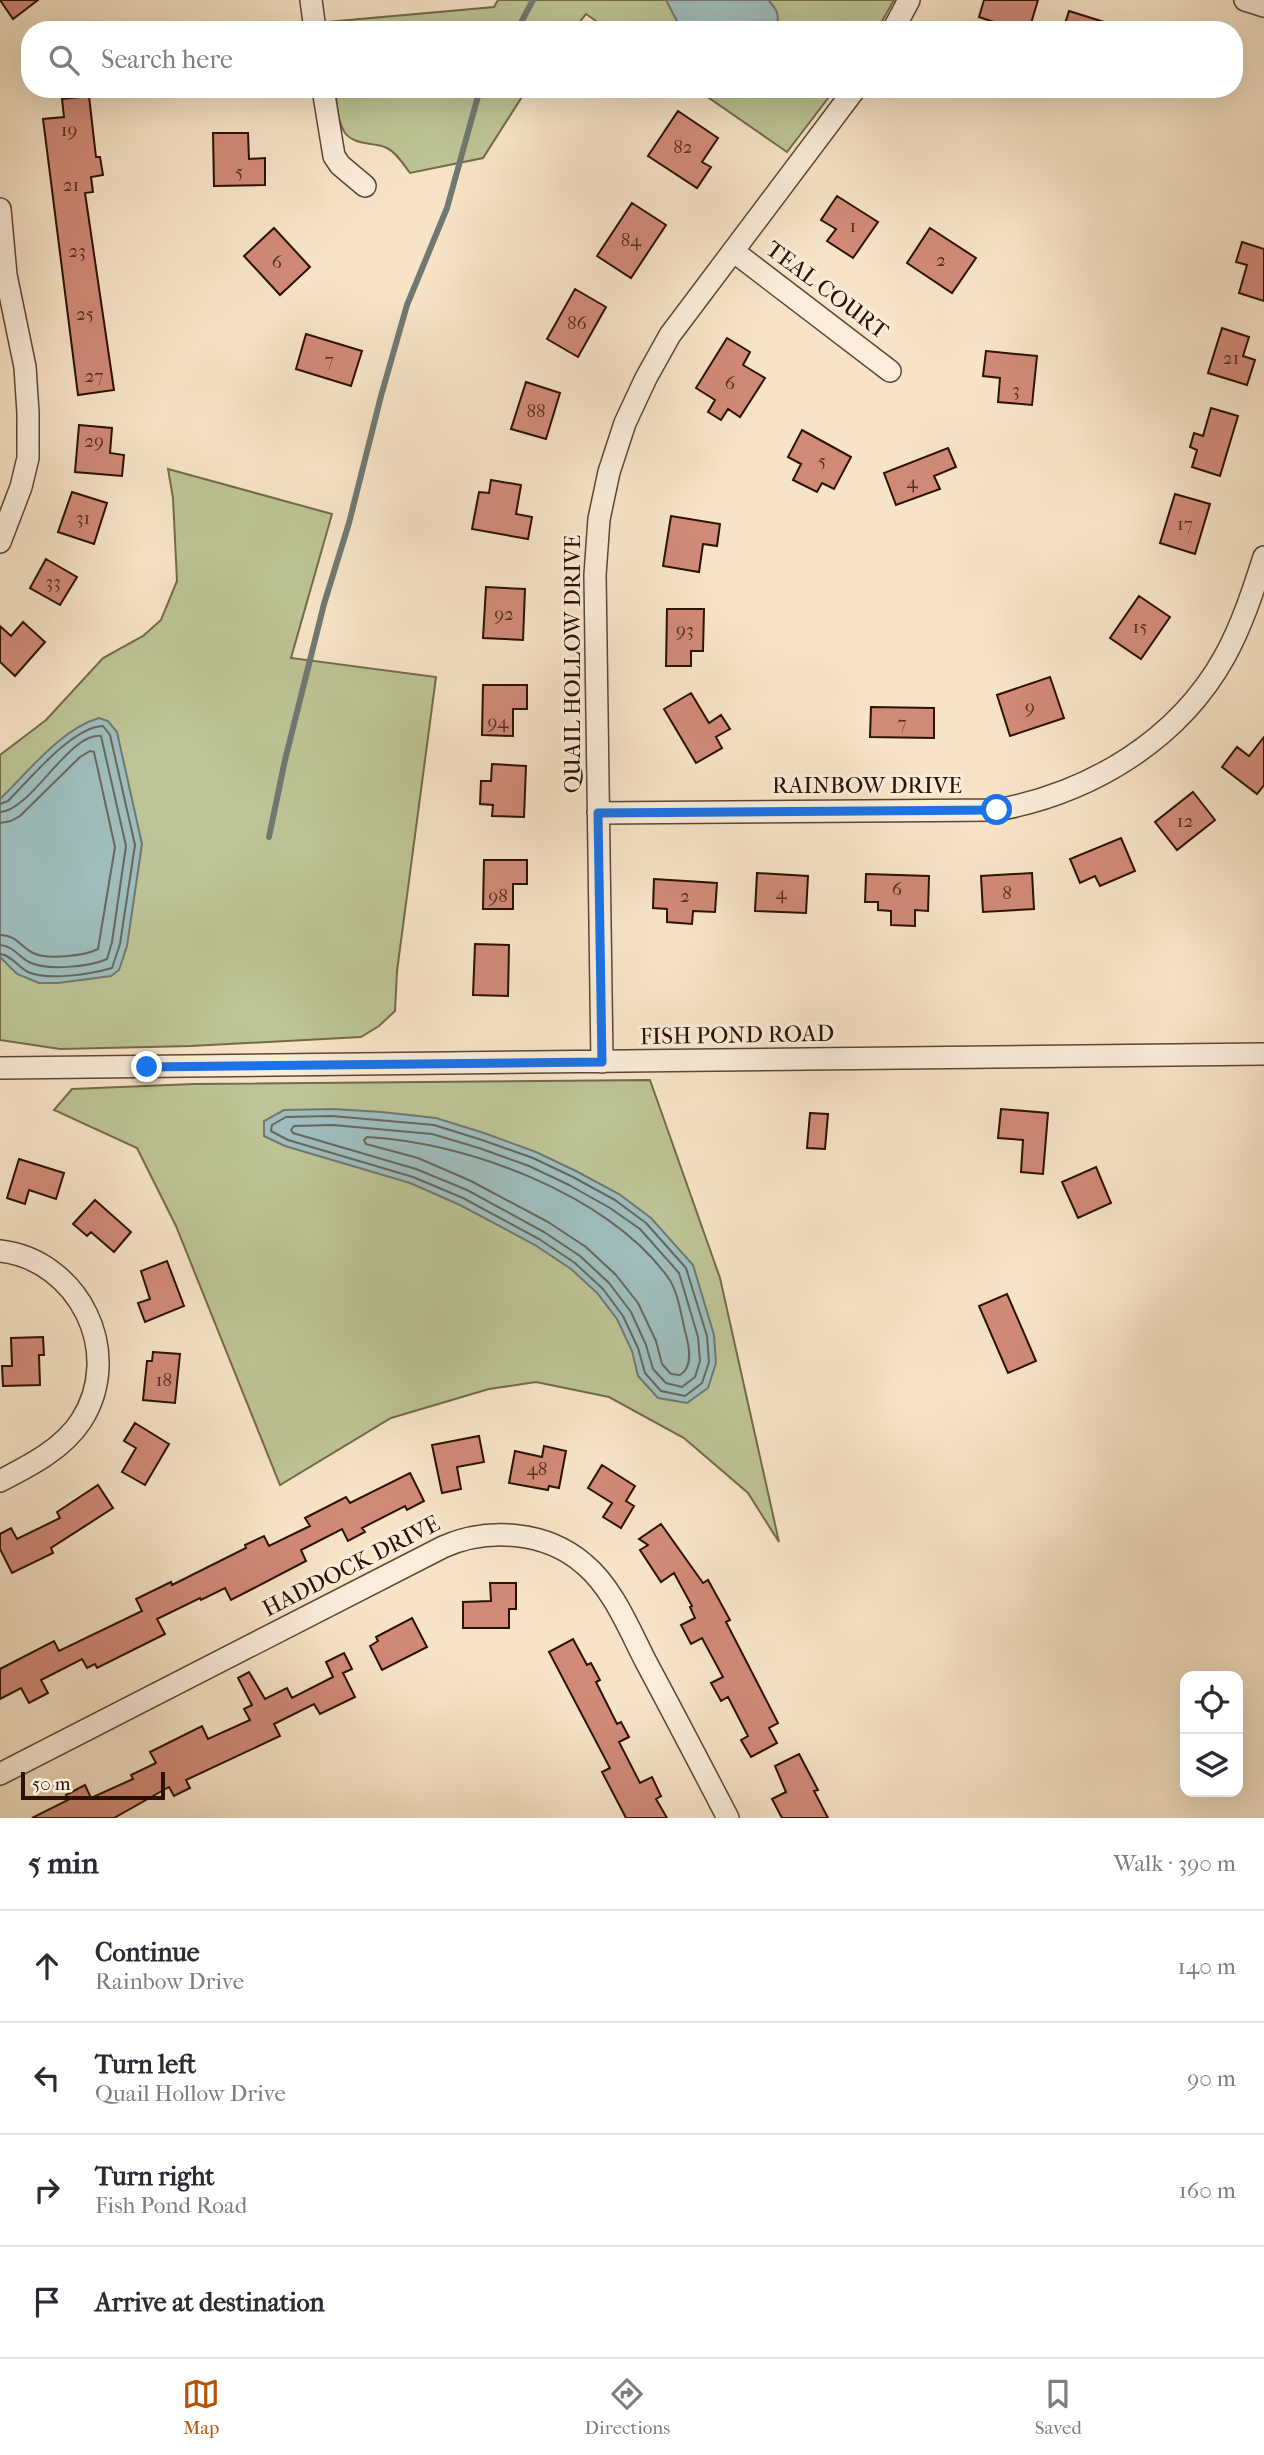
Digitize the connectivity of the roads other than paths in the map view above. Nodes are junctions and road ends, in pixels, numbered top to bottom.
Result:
1 (311, 0) edge
2 (909, 0) edge
3 (1245, 0) edge
4 (1264, 6) edge
5 (314, 21) edge
6 (897, 21) edge
7 (324, 98) edge
8 (848, 98) edge
9 (365, 186) dead end
10 (0, 209) edge
11 (733, 251) junction
12 (3, 275) edge
13 (890, 371) dead end
14 (0, 542) edge
15 (1264, 557) edge
16 (598, 813) junction
17 (1264, 1054) edge
18 (602, 1062) junction
19 (0, 1068) edge
20 (0, 1251) edge
21 (0, 1481) edge
22 (0, 1774) edge
23 (728, 1818) edge

1 - 5 street
2 - 6 street
3 - 4 street
7 - 9 street
8 - 11 street, QUAIL HOLLOW DRIVE
10 - 12 street
11 - 13 street, TEAL COURT
11 - 16 street, QUAIL HOLLOW DRIVE
12 - 14 street
15 - 16 street, RAINBOW DRIVE
16 - 18 street, QUAIL HOLLOW DRIVE
17 - 18 street, FISH POND ROAD
18 - 19 street, FISH POND ROAD
20 - 21 street
22 - 23 street, HADDOCK DRIVE

